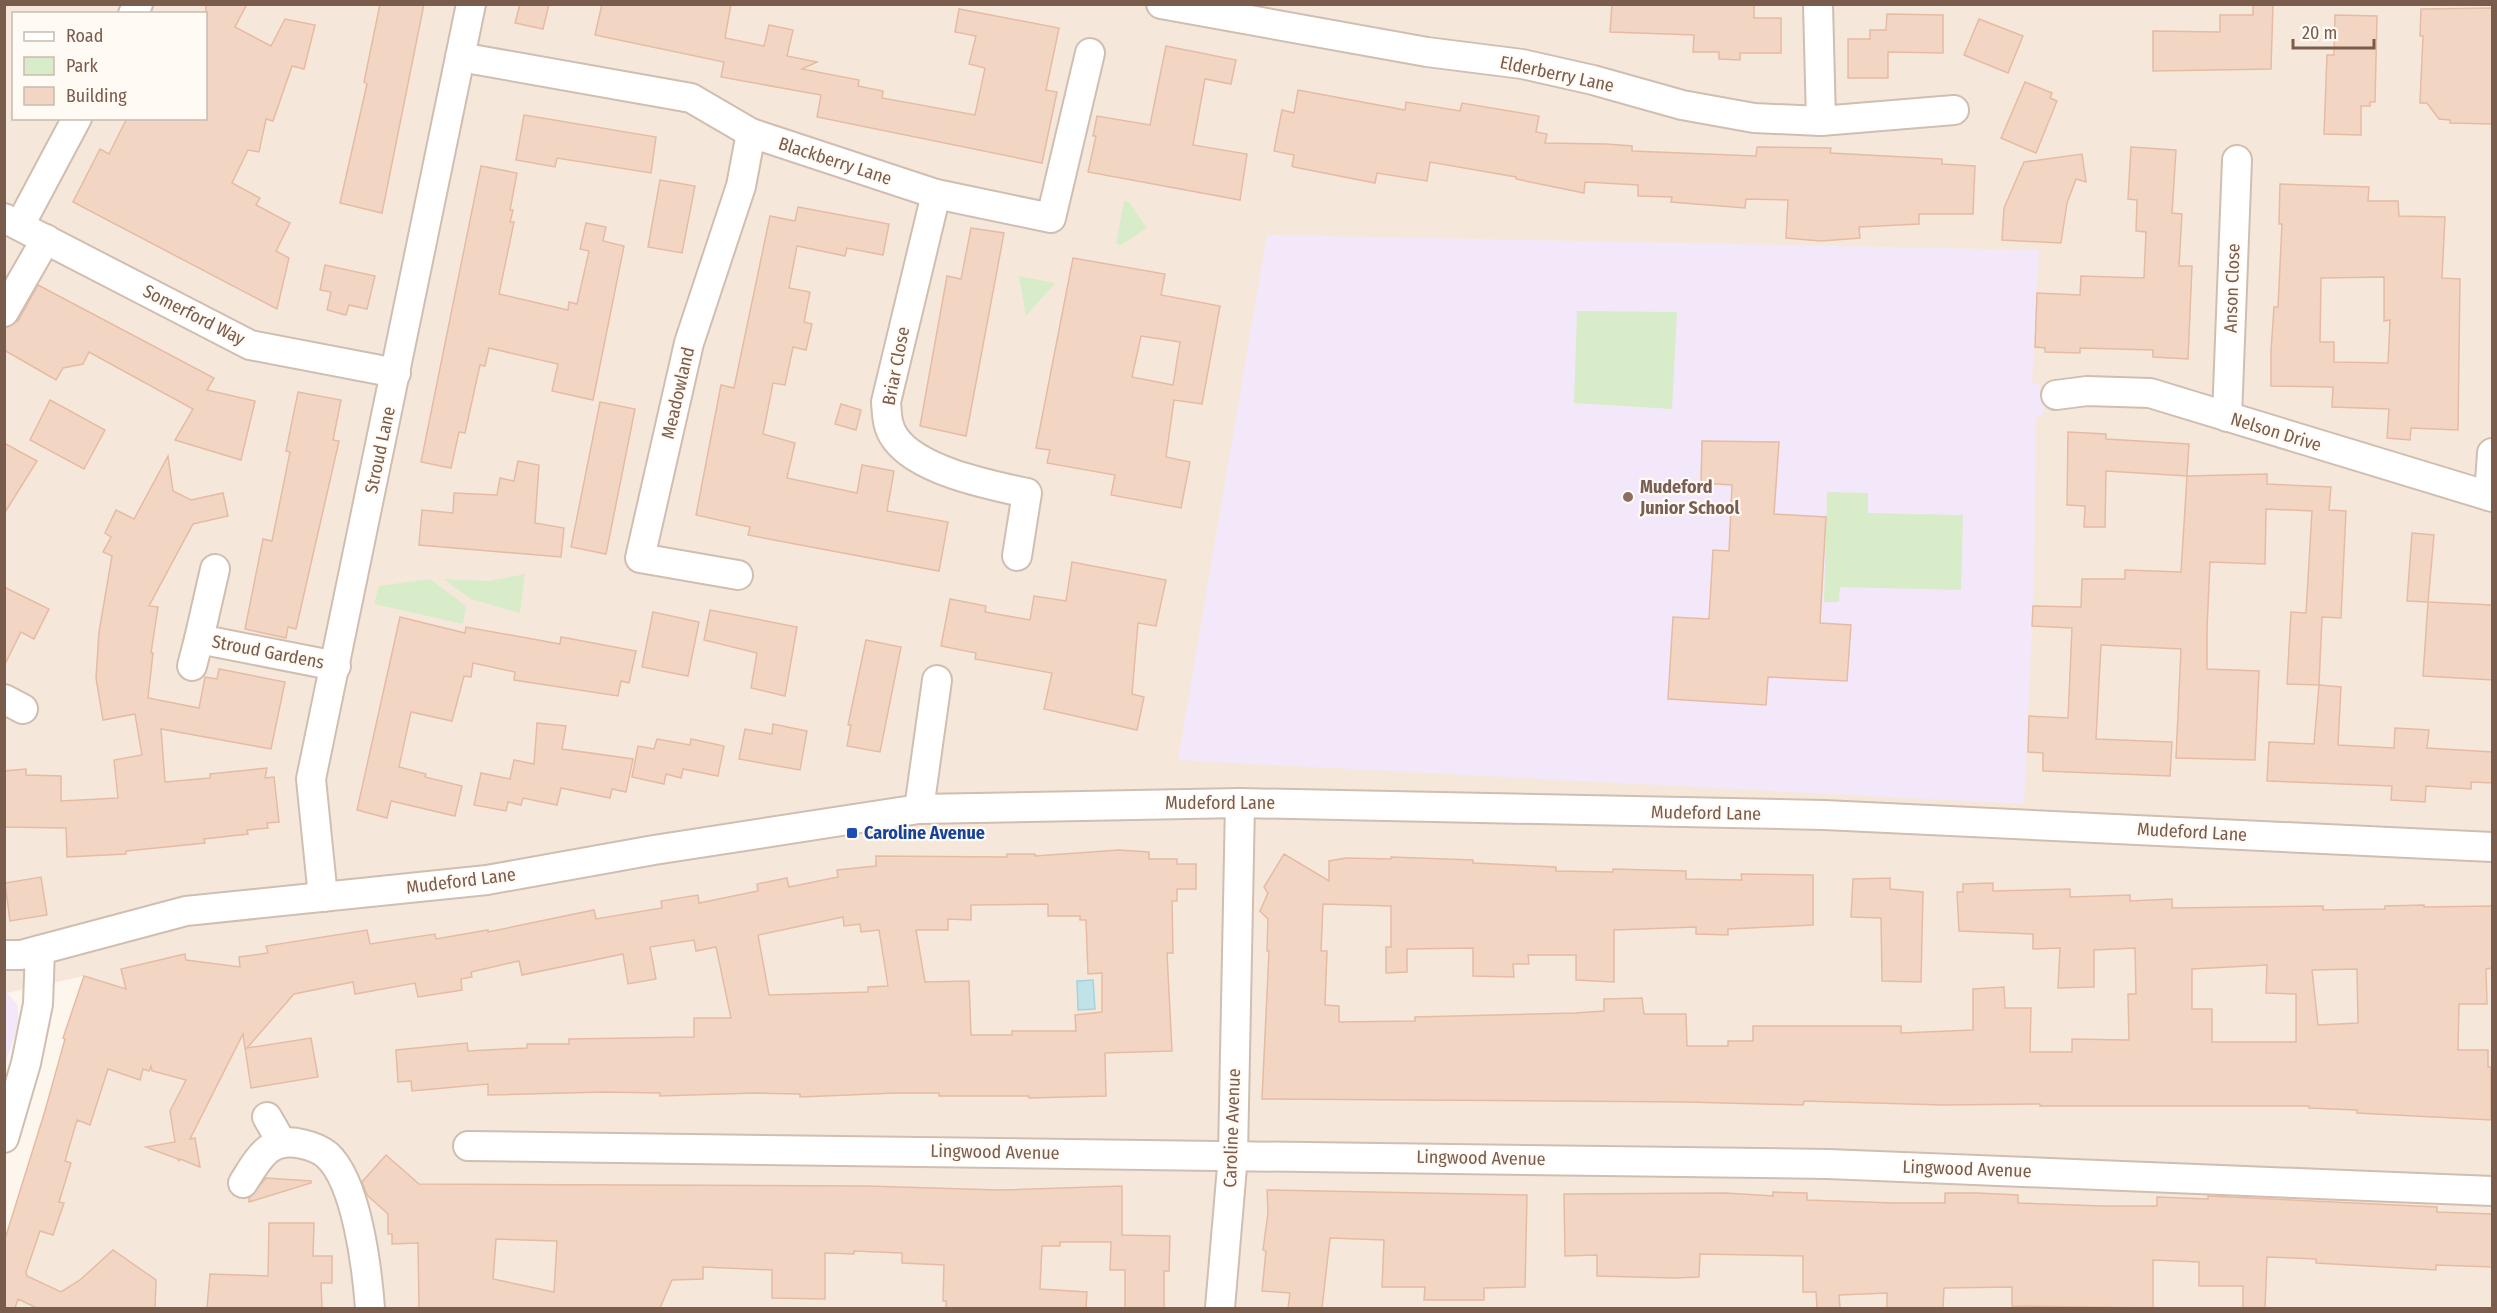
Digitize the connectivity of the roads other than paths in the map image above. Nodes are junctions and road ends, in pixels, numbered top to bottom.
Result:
1 (471, 4) edge
2 (1161, 4) edge
3 (1818, 4) edge
4 (1090, 53) dead end
5 (460, 57) junction
6 (1954, 110) dead end
7 (76, 120) edge
8 (1821, 121) junction
9 (751, 133) junction
10 (2237, 160) dead end
11 (936, 194) junction
12 (12, 222) edge
13 (46, 239) junction
14 (4, 312) edge
15 (396, 373) junction
16 (2056, 395) dead end
17 (2227, 417) junction
18 (2493, 453) edge
19 (2491, 496) edge
20 (1017, 556) dead end
21 (215, 569) dead end
22 (738, 575) dead end
23 (199, 639) junction
24 (192, 666) dead end
25 (336, 666) junction
26 (937, 680) dead end
27 (1240, 803) junction
28 (919, 809) junction
29 (2493, 847) edge
30 (323, 897) junction
31 (40, 950) junction
32 (4, 955) edge
33 (267, 1117) dead end
34 (4, 1138) edge
35 (282, 1143) junction
36 (468, 1146) dead end
37 (1233, 1155) junction
38 (243, 1183) dead end
39 (2493, 1191) edge
40 (370, 1308) edge
41 (1220, 1308) edge

1 - 5 street, Stroud Lane
2 - 8 street, Elderberry Lane
3 - 8 street
4 - 11 street, Blackberry Lane
5 - 9 street, Blackberry Lane
5 - 15 street, Stroud Lane
6 - 8 street, Elderberry Lane
7 - 12 street
9 - 11 street, Blackberry Lane
9 - 22 street, Meadowland
10 - 17 street, Anson Close
11 - 20 street, Briar Close
12 - 13 street, Somerford Way
13 - 14 street
13 - 15 street, Somerford Way
15 - 25 street, Stroud Lane
16 - 17 street, Nelson Drive
17 - 19 street, Nelson Drive
18 - 19 street
21 - 23 street, Stroud Gardens
23 - 24 street
23 - 25 street, Stroud Gardens
25 - 30 street, Stroud Lane
26 - 28 street
27 - 28 street, Mudeford Lane
27 - 29 street, Mudeford Lane
27 - 37 street, Caroline Avenue
28 - 30 street, Mudeford Lane
30 - 31 street, Mudeford Lane
31 - 32 street, Mudeford Lane
31 - 34 street
33 - 35 street
35 - 38 street
35 - 40 street
36 - 37 street, Lingwood Avenue
37 - 39 street, Lingwood Avenue
37 - 41 street, Caroline Avenue

